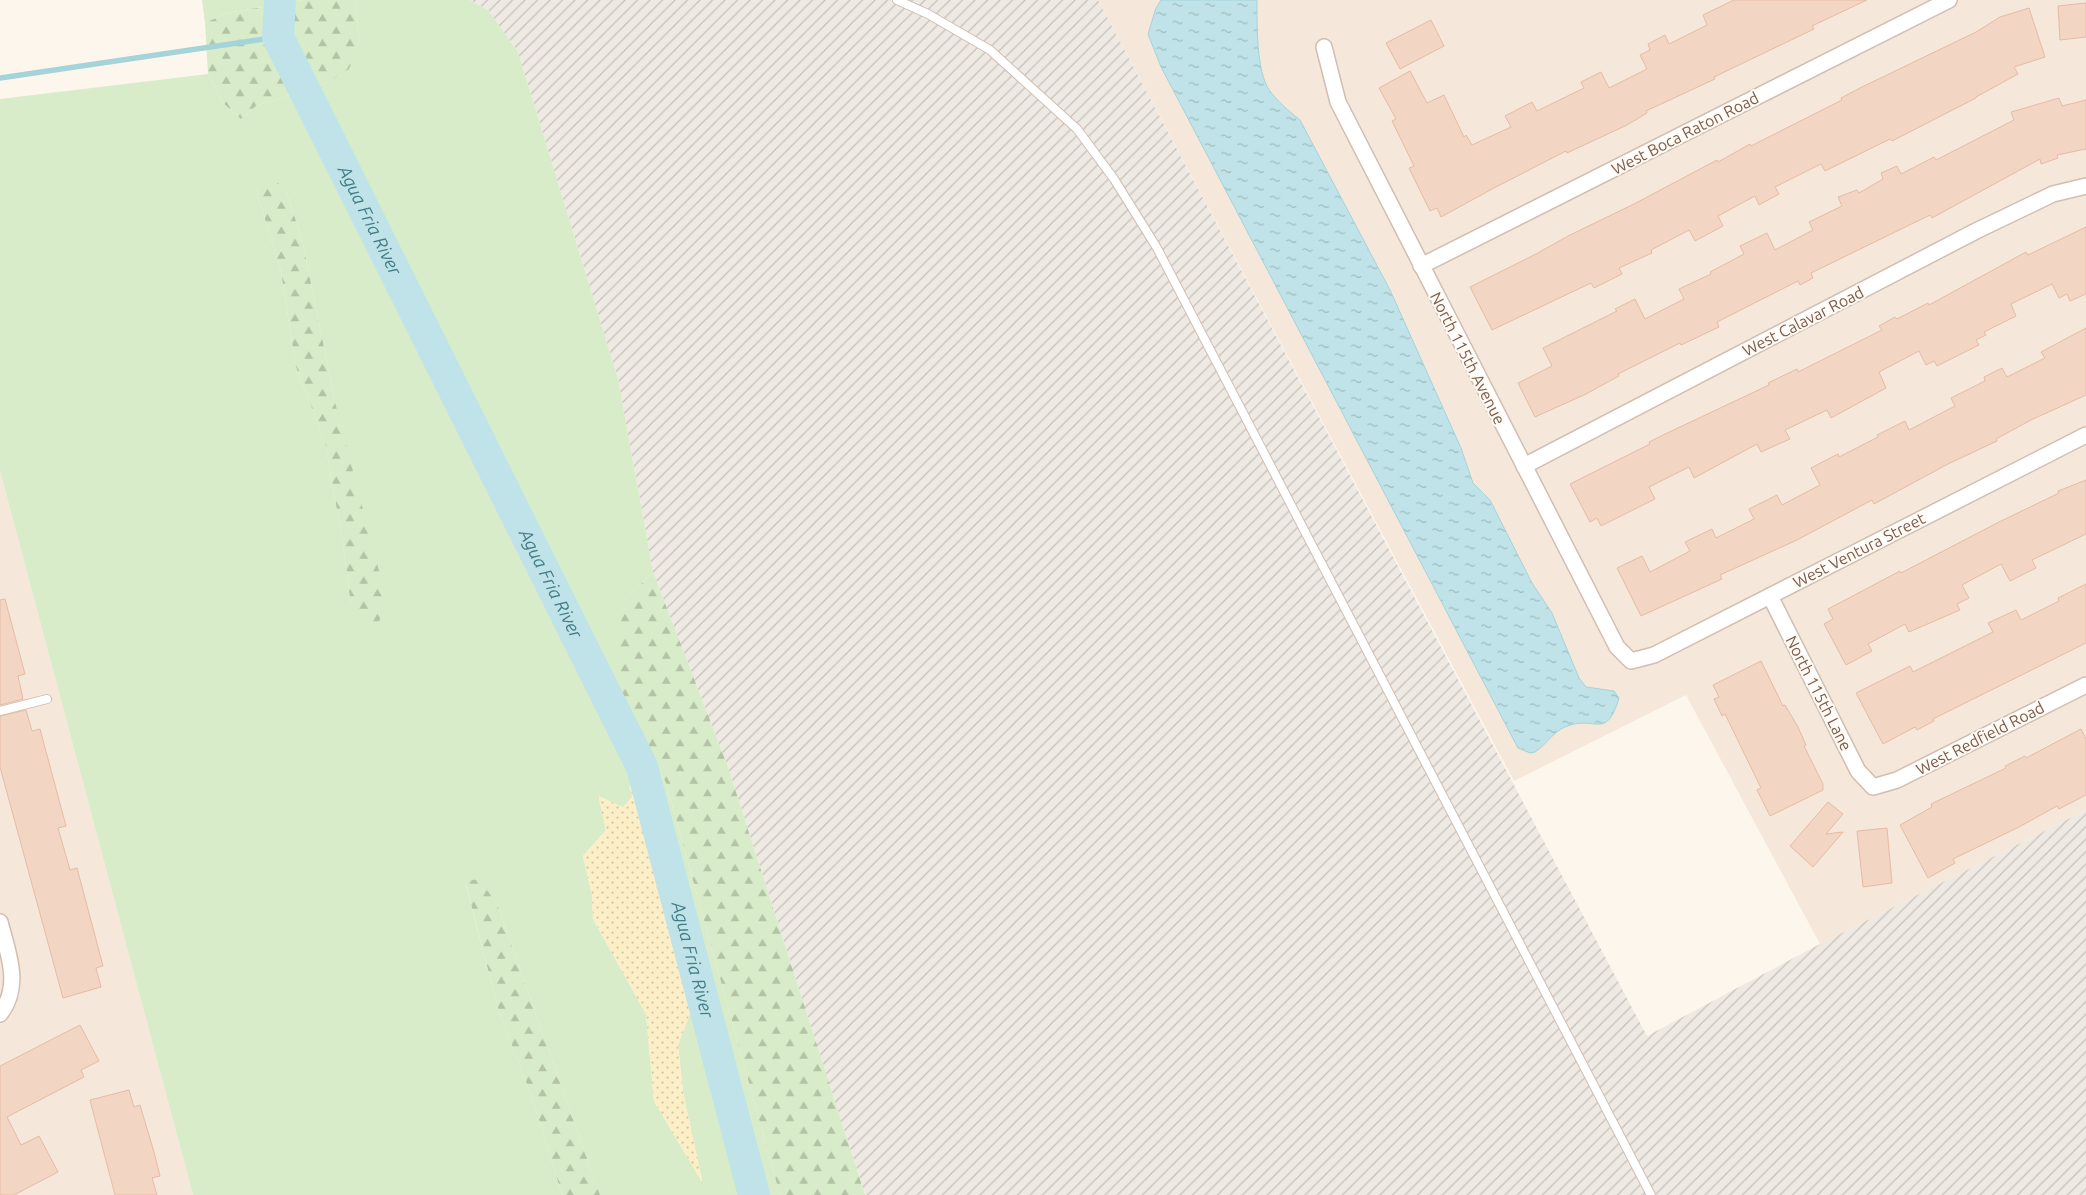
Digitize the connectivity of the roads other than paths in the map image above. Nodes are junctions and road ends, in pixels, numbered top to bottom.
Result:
1 (897, 0) edge
2 (1948, 0) edge
3 (1324, 47) dead end
4 (2086, 186) edge
5 (1421, 266) junction
6 (2086, 434) edge
7 (1524, 466) junction
8 (1770, 596) junction
9 (1631, 661) joint
10 (2086, 685) edge
11 (46, 699) dead end
12 (0, 711) edge
13 (1873, 788) joint
14 (0, 922) edge
15 (4, 1009) edge
16 (1651, 1195) edge

1 - 16 lane
2 - 5 street, West Boca Raton Road
3 - 5 street, North 115th Avenue
4 - 7 street, West Calavar Road
5 - 7 street, North 115th Avenue
6 - 8 street, West Ventura Street
7 - 9 street, North 115th Avenue
8 - 9 street, West Ventura Street
8 - 13 street, North 115th Lane
10 - 13 street, West Redfield Road
11 - 12 lane
14 - 15 street

